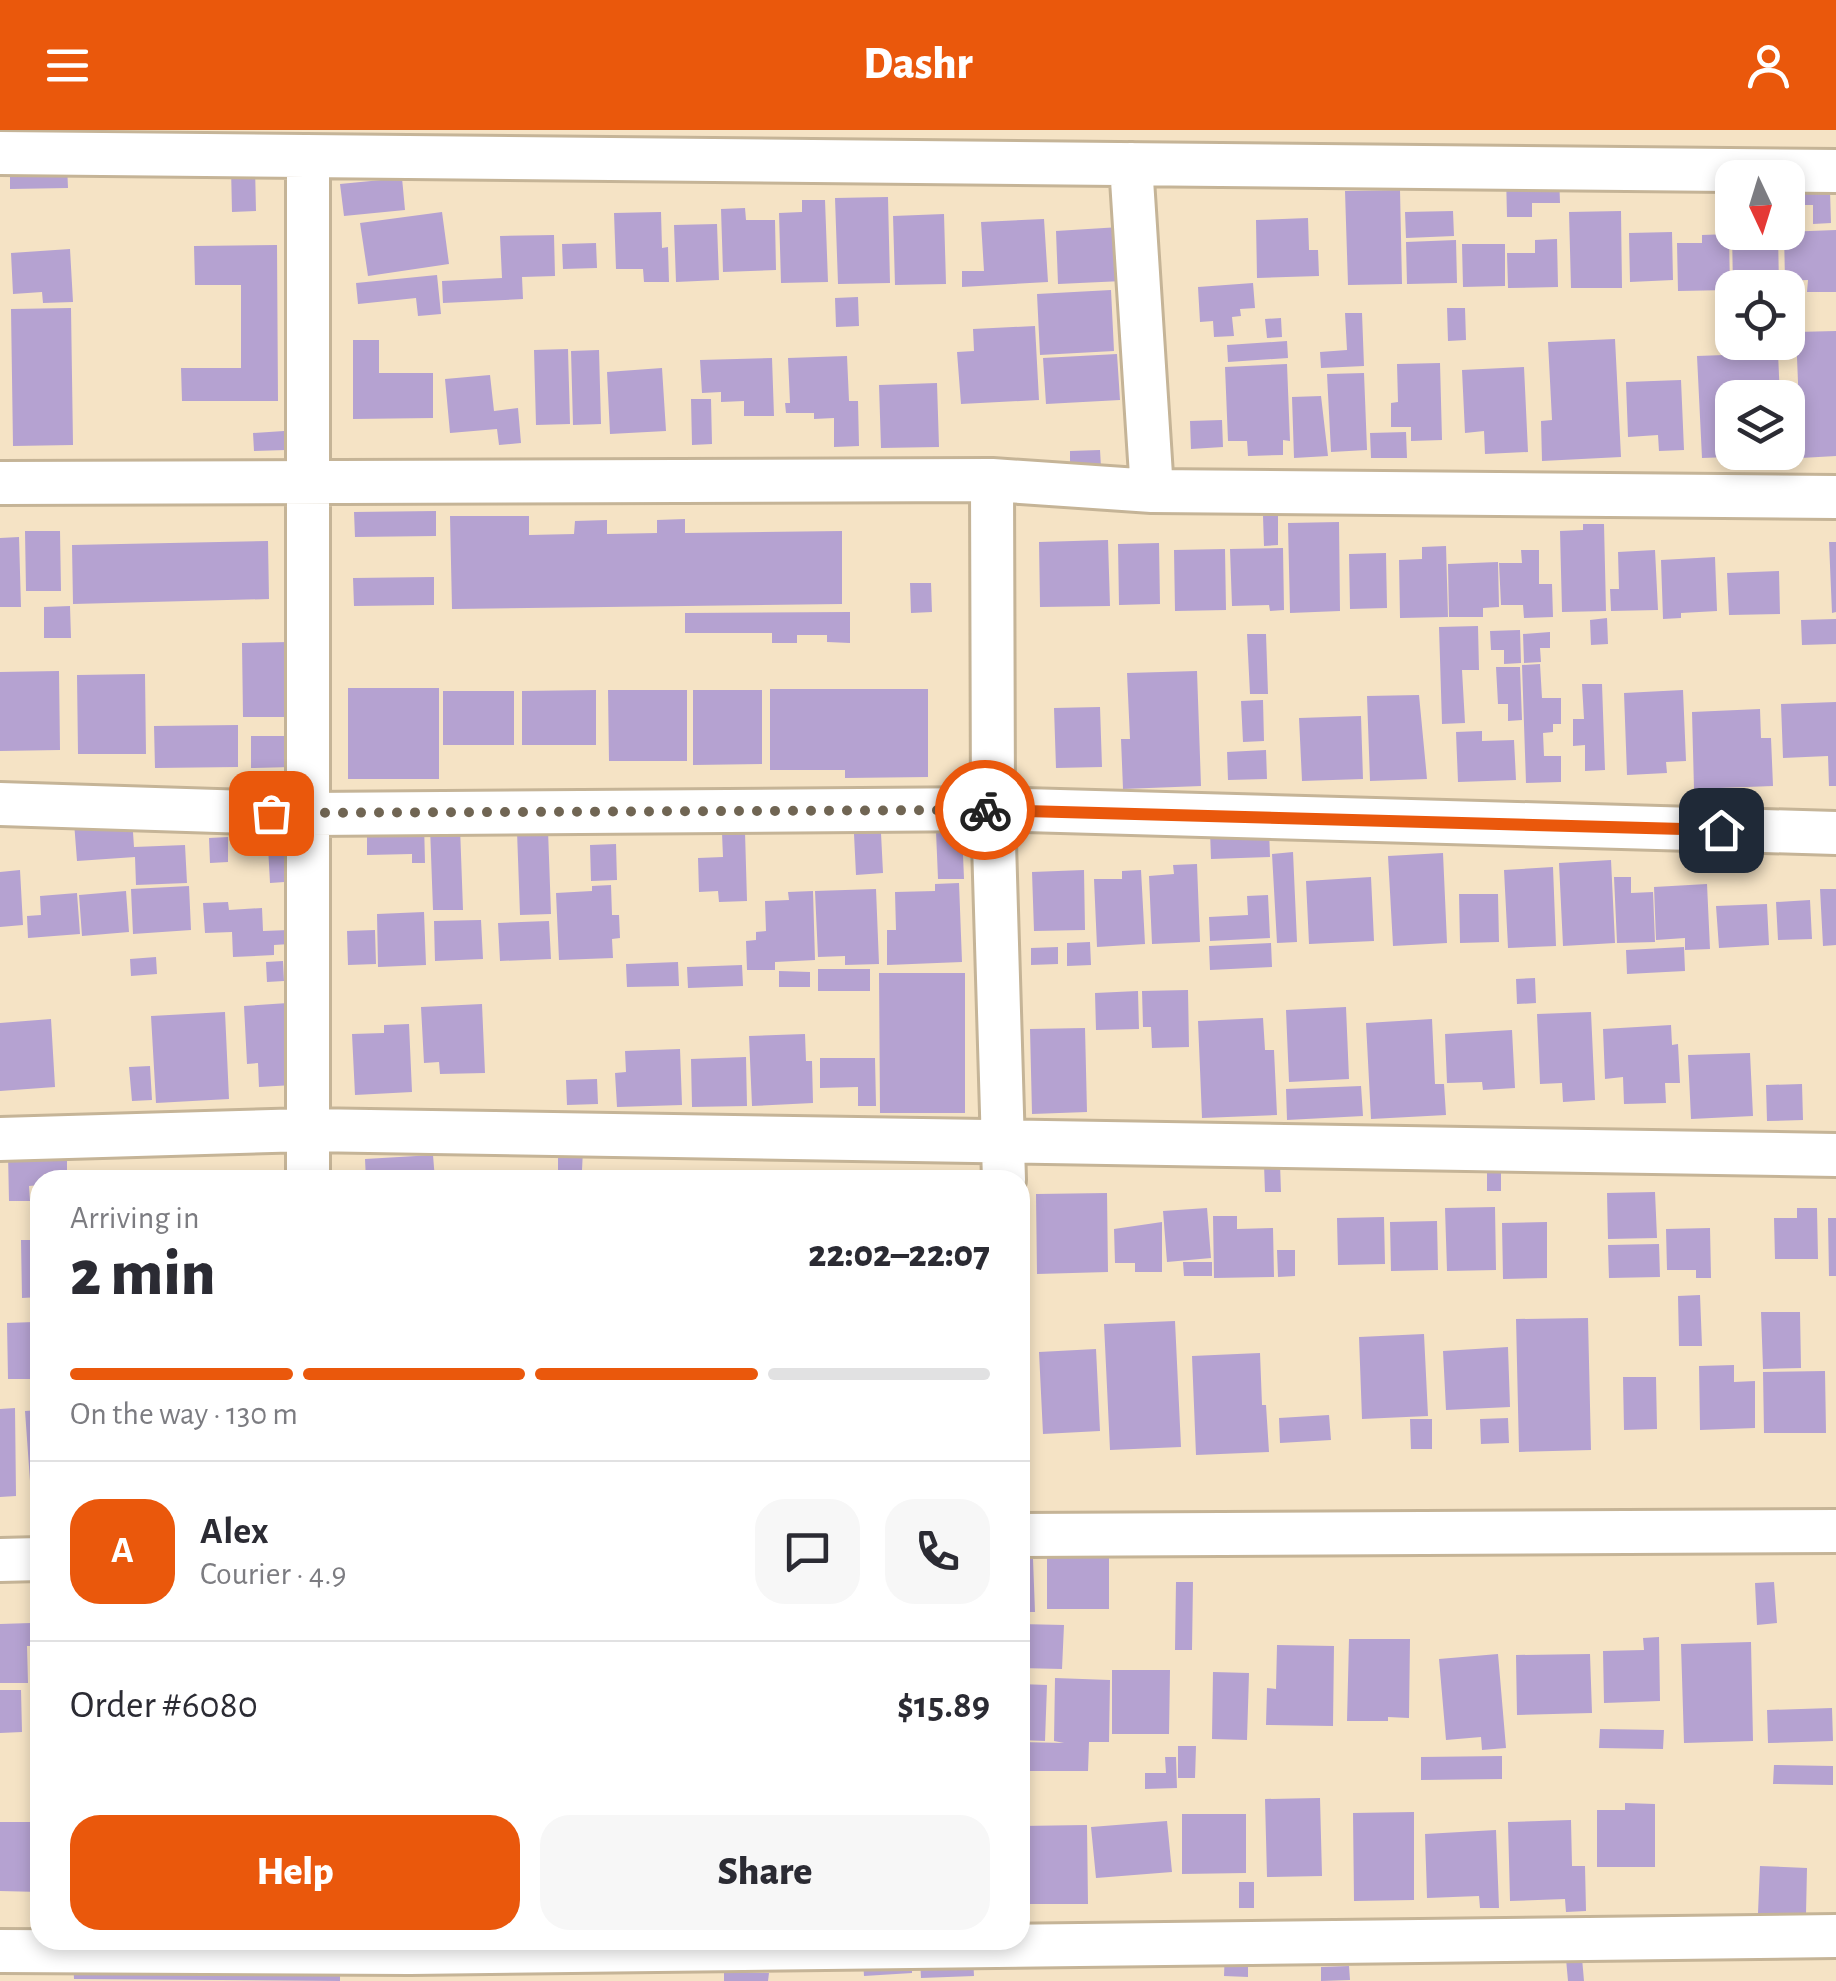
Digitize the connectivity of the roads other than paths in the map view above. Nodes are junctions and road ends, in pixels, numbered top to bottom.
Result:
1 (0, 153) edge
2 (308, 156) junction
3 (1132, 164) junction
4 (1836, 171) edge
5 (992, 480) junction
6 (309, 482) junction
7 (0, 483) edge
8 (1152, 491) junction
9 (1836, 497) edge
10 (0, 804) edge
11 (993, 810) junction
12 (310, 814) junction
13 (1836, 834) edge
14 (308, 1130) junction
15 (0, 1140) edge
16 (1836, 1156) edge
17 (1004, 1161) edge
18 (308, 1170) edge
19 (1836, 1531) edge
20 (1030, 1535) edge
21 (30, 1559) edge
22 (0, 1560) edge
23 (1836, 1936) edge
24 (0, 1951) edge
25 (410, 1967) edge

1 - 2 street
2 - 3 street
2 - 6 street
3 - 4 street
3 - 8 street
5 - 6 street
5 - 8 street
5 - 11 street
6 - 7 street
6 - 12 street
8 - 9 street
10 - 12 street
11 - 12 street
11 - 13 street
11 - 17 street
12 - 14 street
14 - 15 street
14 - 17 street
14 - 18 street
16 - 17 street
19 - 20 street
21 - 22 street
23 - 25 street
24 - 25 street

